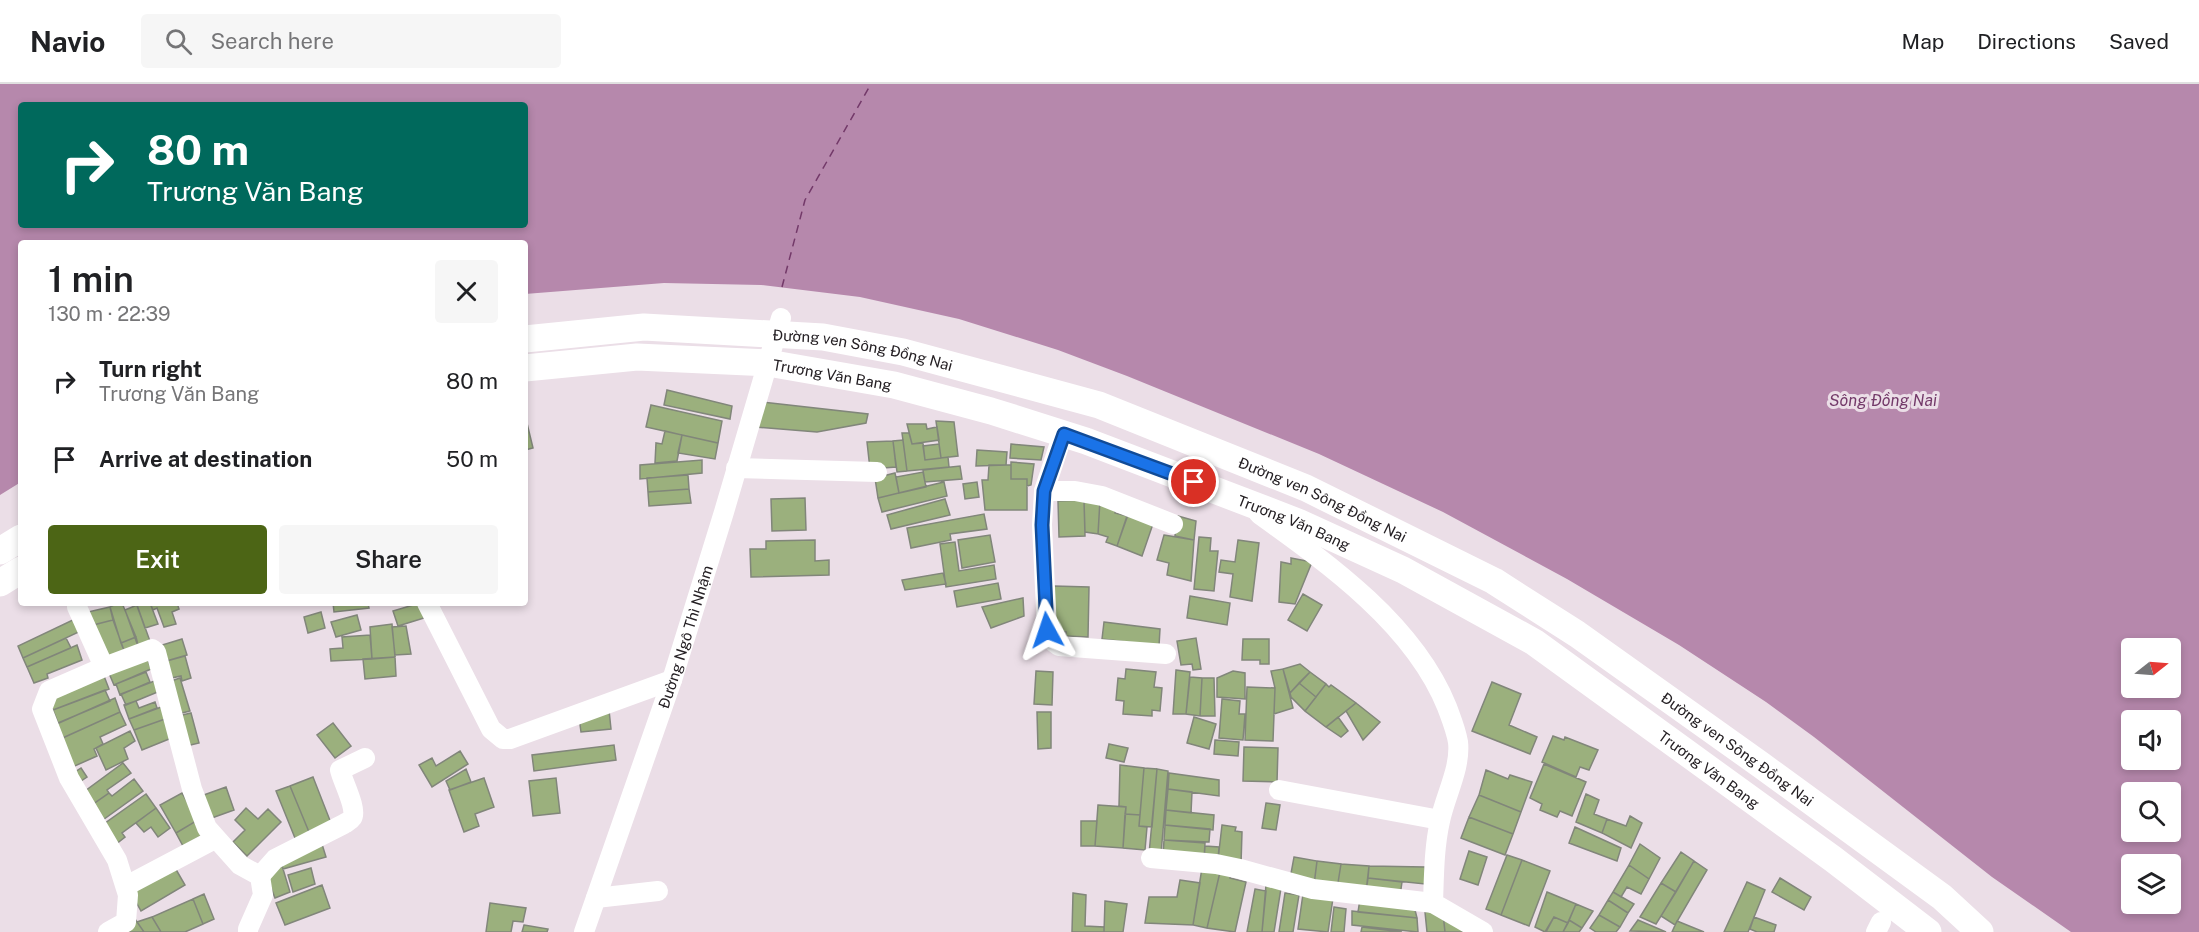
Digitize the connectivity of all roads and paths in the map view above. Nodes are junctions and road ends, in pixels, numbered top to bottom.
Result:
1 (775, 338) junction
2 (528, 339) edge
3 (528, 368) edge
4 (1064, 434) junction
5 (736, 468) junction
6 (878, 472) dead end
7 (1044, 491) junction
8 (1238, 499) junction
9 (1173, 524) dead end
10 (18, 540) edge
11 (0, 551) edge
12 (18, 572) edge
13 (0, 583) edge
14 (77, 606) edge
15 (429, 606) edge
16 (1166, 654) dead end
17 (104, 667) junction
18 (672, 680) junction
19 (365, 758) dead end
20 (1279, 790) dead end
21 (1440, 820) junction
22 (215, 839) junction
23 (1151, 858) dead end
24 (260, 876) junction
25 (126, 886) junction
26 (658, 891) dead end
27 (596, 898) junction
28 (1433, 903) junction
29 (108, 932) edge
30 (249, 932) edge
31 (584, 932) edge
32 (1483, 932) edge
33 (1928, 932) edge
34 (1980, 932) edge

1 - 2 main road, Đường ven Sông Đồng Nai
1 - 3 main road, Trương Văn Bang
1 - 4 main road, Trương Văn Bang
1 - 5 street, Đường Ngô Thì Nhậm
1 - 34 main road, Đường ven Sông Đồng Nai
4 - 7 street
4 - 8 main road, Trương Văn Bang
5 - 6 street
5 - 18 street, Đường Ngô Thì Nhậm
7 - 9 street
7 - 16 street
8 - 21 street
8 - 33 main road, Trương Văn Bang
10 - 11 main road
12 - 13 main road
14 - 17 street
15 - 18 street
17 - 22 street
17 - 25 street
18 - 27 street, Đường Ngô Thì Nhậm
19 - 24 street
20 - 21 street
21 - 28 street
22 - 24 street
22 - 25 street
23 - 28 street
24 - 30 street
25 - 29 street
26 - 27 street
27 - 31 street, Đường Ngô Thì Nhậm
28 - 32 street

